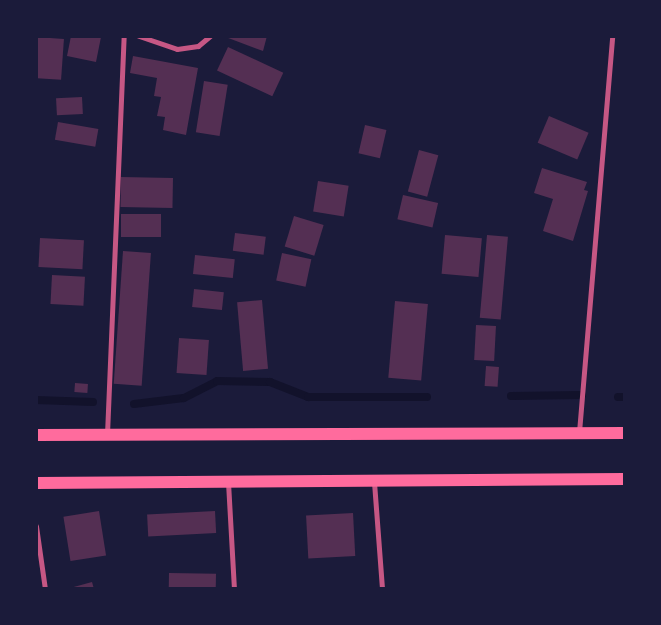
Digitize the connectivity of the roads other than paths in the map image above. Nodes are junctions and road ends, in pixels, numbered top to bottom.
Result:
1 (124, 36) edge
2 (139, 36) edge
3 (210, 36) edge
4 (612, 36) edge
5 (579, 433) junction
6 (625, 433) edge
7 (107, 434) junction
8 (36, 435) edge
9 (625, 479) edge
10 (374, 480) junction
11 (228, 481) junction
12 (36, 483) edge
13 (36, 526) edge
14 (45, 589) edge
15 (234, 589) edge
16 (382, 589) edge

1 - 7 street
2 - 3 street
4 - 5 street
5 - 6 main road
5 - 7 main road
7 - 8 main road
9 - 10 main road
10 - 11 main road
10 - 16 street
11 - 12 main road
11 - 15 street
13 - 14 street

